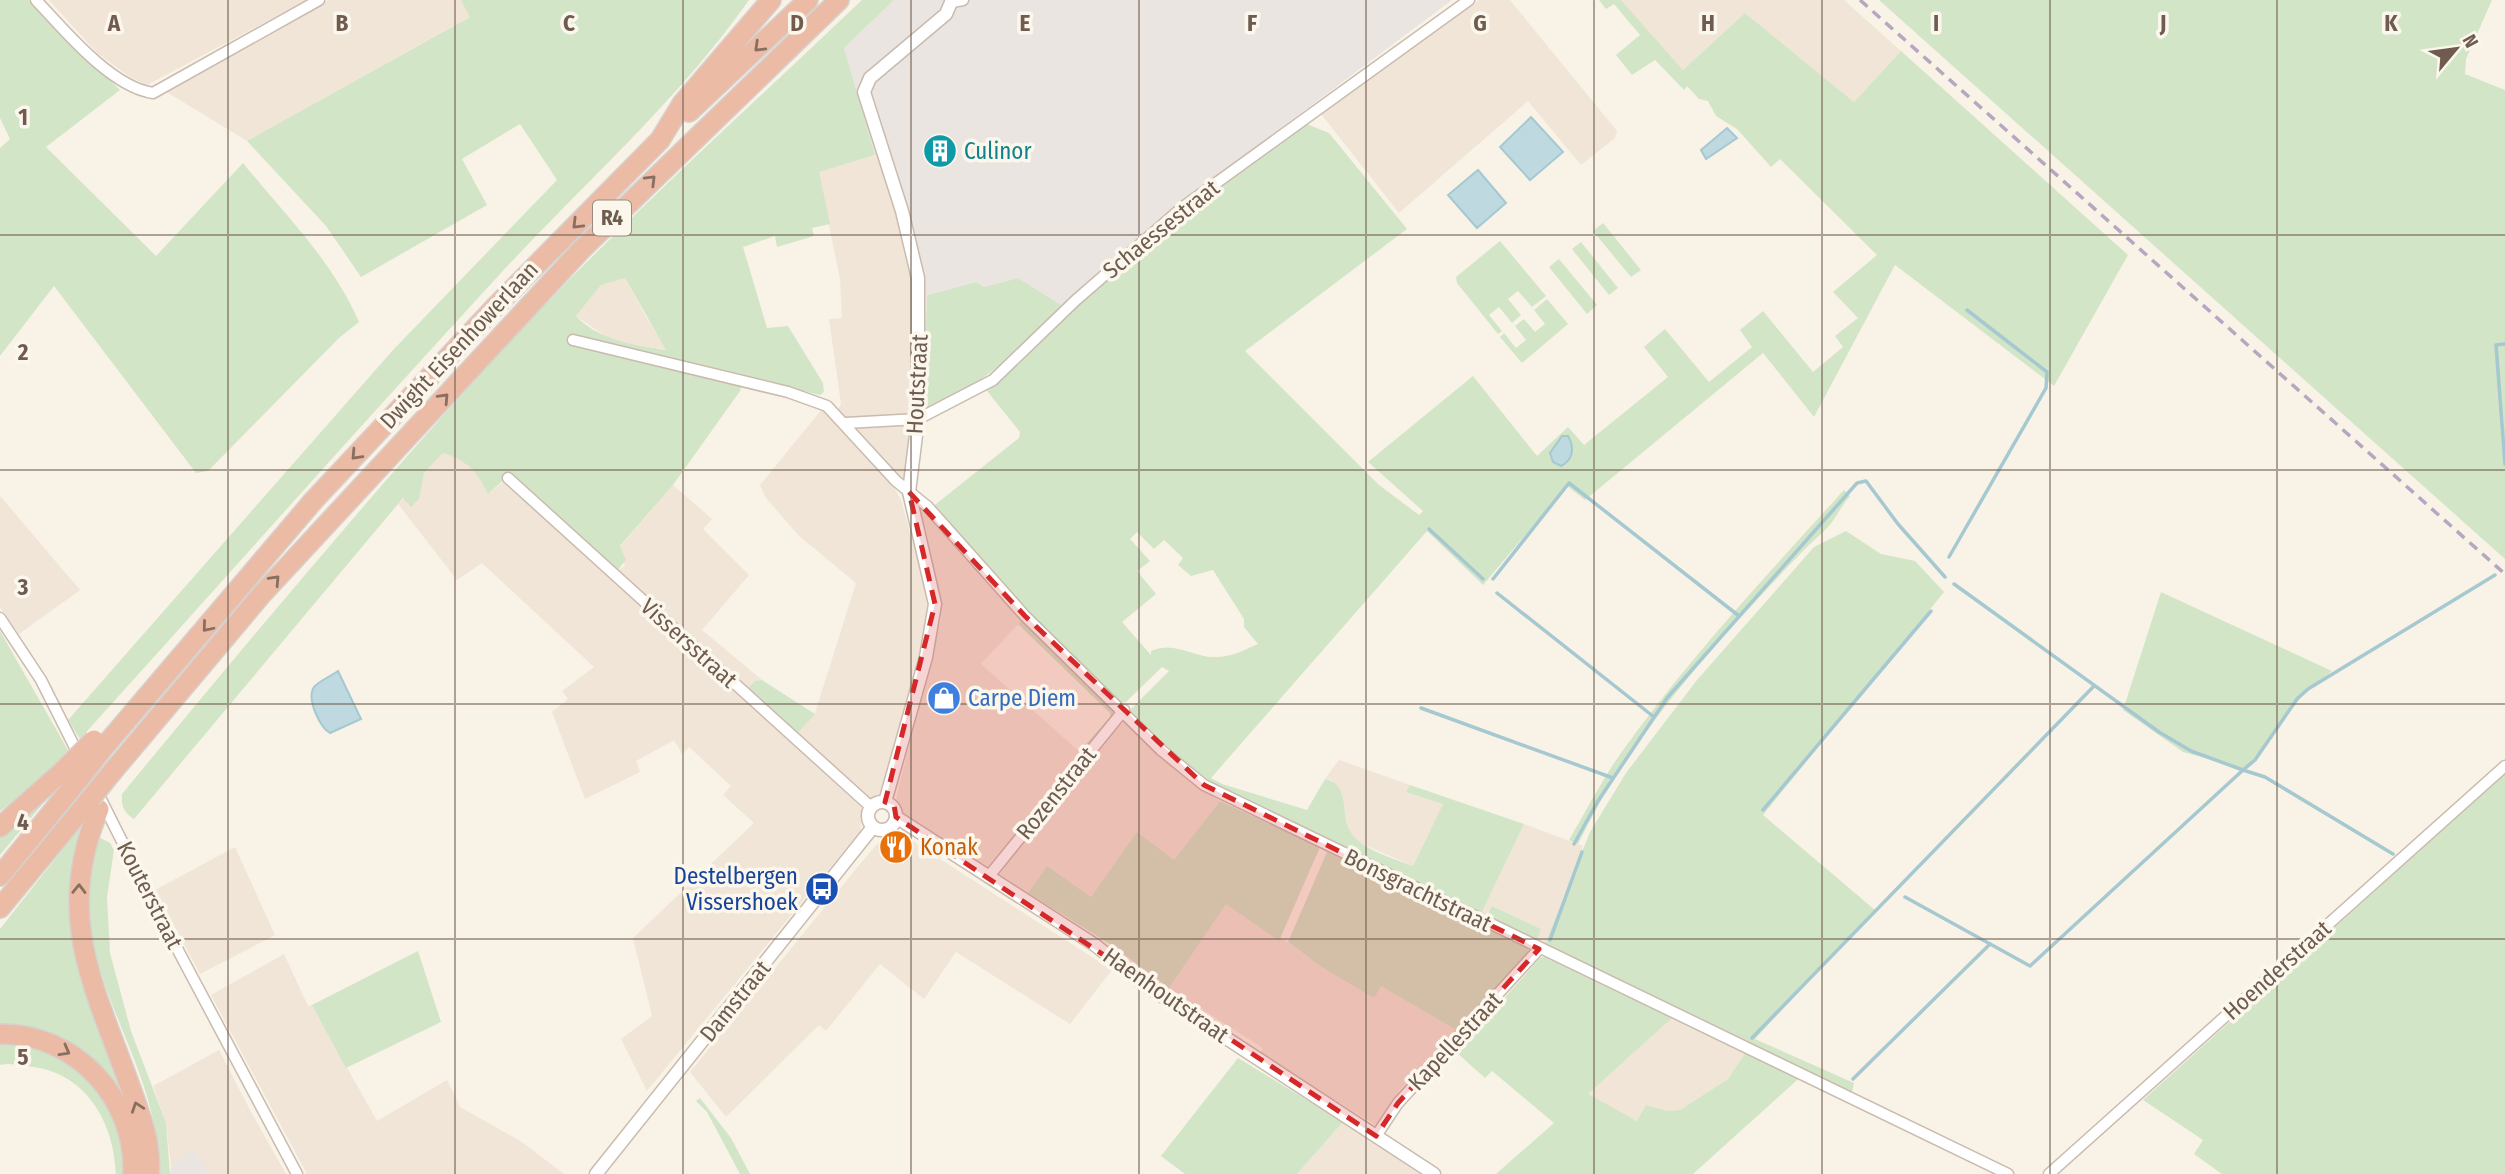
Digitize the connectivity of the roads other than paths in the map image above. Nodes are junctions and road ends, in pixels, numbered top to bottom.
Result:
1 (36, 0) edge
2 (319, 0) edge
3 (771, 0) edge
4 (808, 0) edge
5 (839, 0) edge
6 (1469, 0) edge
7 (956, 1) edge
8 (660, 140) junction
9 (573, 340) dead end
10 (918, 419) junction
11 (846, 423) junction
12 (508, 478) dead end
13 (909, 492) junction
14 (0, 618) edge
15 (1124, 710) junction
16 (2505, 766) edge
17 (72, 775) junction
18 (885, 802) junction
19 (95, 803) junction
20 (871, 807) junction
21 (896, 817) junction
22 (0, 827) edge
23 (873, 827) junction
24 (0, 876) edge
25 (989, 876) junction
26 (0, 908) edge
27 (1539, 949) junction
28 (0, 1034) edge
29 (1376, 1136) junction
30 (133, 1174) edge
31 (149, 1174) edge
32 (297, 1174) edge
33 (596, 1174) edge
34 (1434, 1174) edge
35 (2008, 1174) edge
36 (2049, 1174) edge

1 - 2 street
3 - 8 highway
4 -> 8 highway, R4
19 -> 5 highway, Dwight Eisenhowerlaan / R4
6 - 10 street, Schaessestraat
7 - 10 street, Houtstraat
8 -> 17 highway, Dwight Eisenhowerlaan / R4, bridge
9 - 11 street
10 - 11 street, Schaessestraat
10 - 13 street, Houtstraat
11 - 13 street
12 - 20 street, Vissersstraat
13 - 15 street, Bonsgrachtstraat
13 - 18 street, Houtstraat
14 - 32 street, Kouterstraat
15 - 25 street, Rozenstraat
15 - 27 street, Bonsgrachtstraat
16 - 36 street, Hoenderstraat
17 - 22 highway
17 - 24 highway, R4
18 - 20 street
18 - 21 street
19 - 26 highway
31 -> 19 highway
20 - 23 street
21 - 23 street
21 - 25 street, Haenhoutstraat
23 - 33 street, Damstraat
25 - 29 street, Haenhoutstraat
27 - 29 street, Kapellestraat
27 - 35 street, Bonsgrachtstraat
28 -> 30 highway
29 - 34 street, Haenhoutstraat

